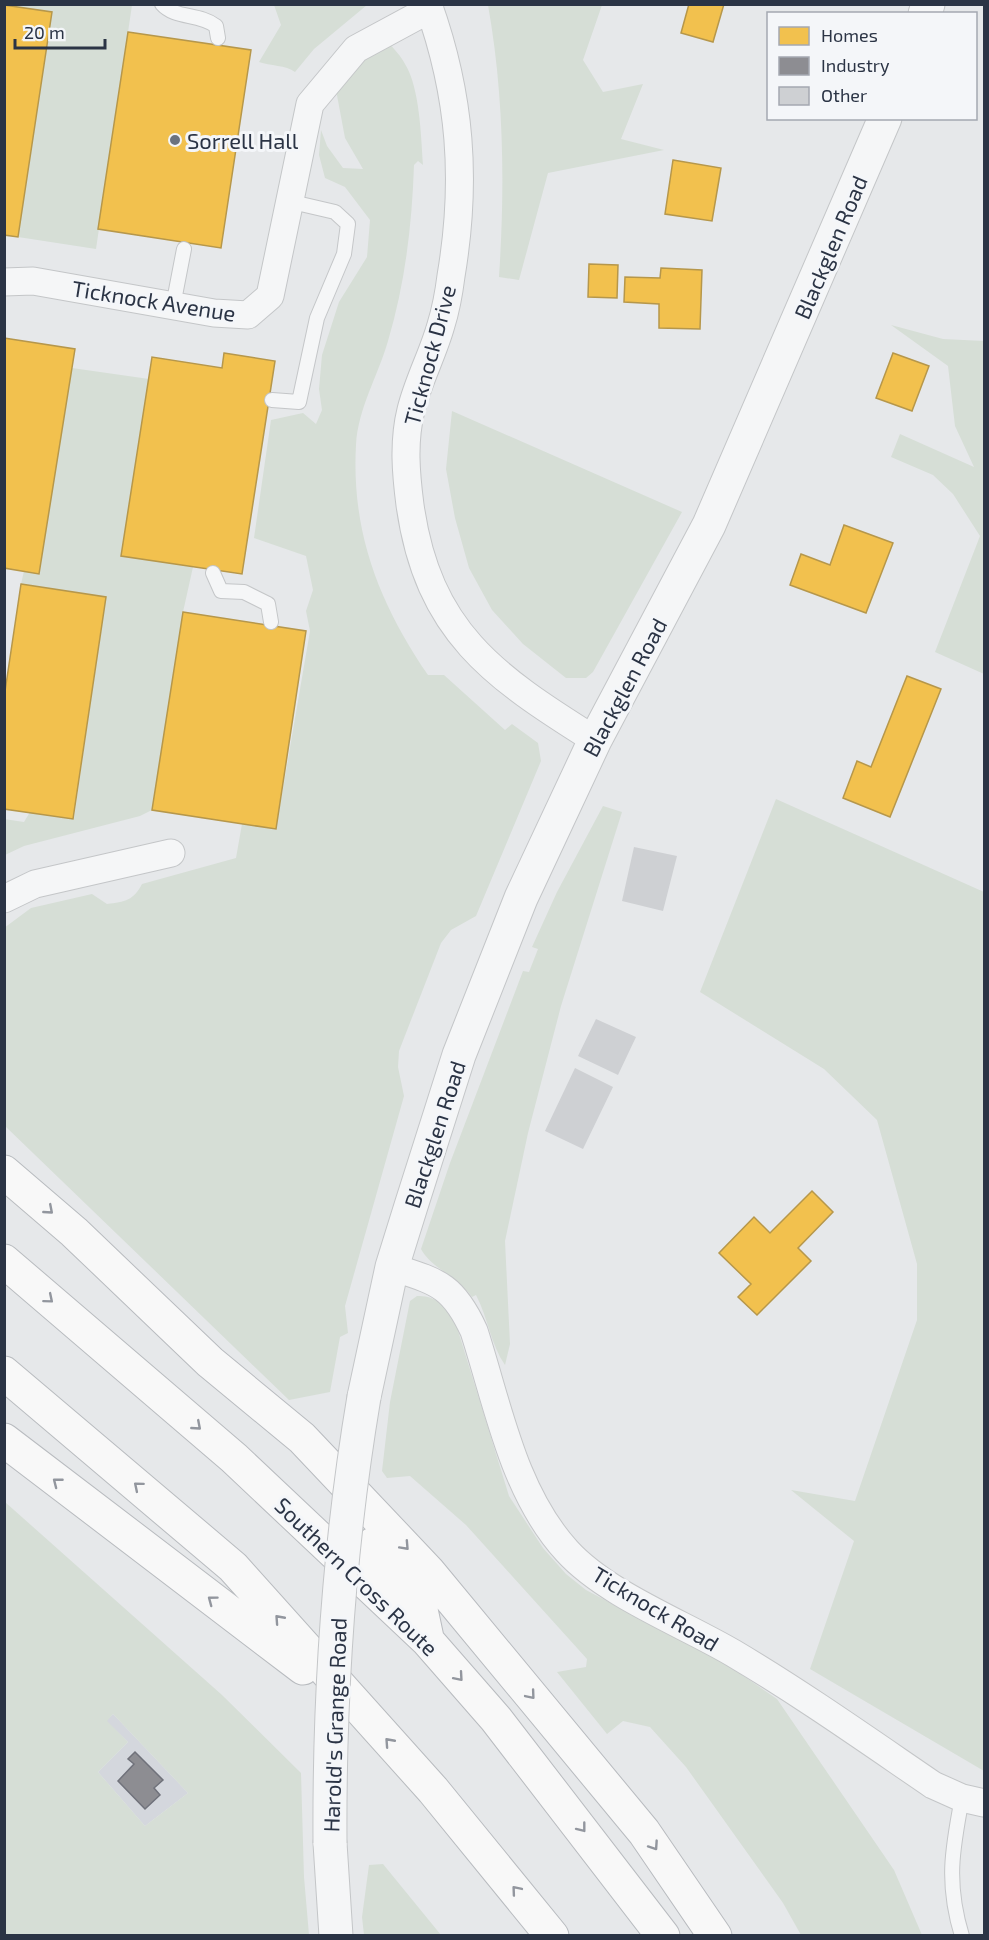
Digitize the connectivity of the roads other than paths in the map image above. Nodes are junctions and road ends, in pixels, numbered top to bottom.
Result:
1 (162, 4) edge
2 (429, 7) edge
3 (218, 38) dead end
4 (884, 120) edge
5 (292, 202) junction
6 (184, 249) dead end
7 (4, 282) edge
8 (173, 306) junction
9 (272, 400) dead end
10 (213, 573) dead end
11 (271, 622) dead end
12 (595, 740) junction
13 (171, 853) dead end
14 (4, 899) edge
15 (4, 1172) edge
16 (4, 1261) edge
17 (392, 1268) junction
18 (210, 1362) junction
19 (4, 1373) edge
20 (4, 1440) edge
21 (427, 1640) junction
22 (360, 1710) junction
23 (973, 1801) edge
24 (336, 1935) edge
25 (552, 1935) edge
26 (663, 1935) edge
27 (715, 1935) edge
28 (962, 1935) edge

1 - 3 lane
2 - 5 street, Ticknock Avenue
2 - 12 street, Ticknock Drive
4 - 12 street, Blackglen Road
5 - 8 street, Ticknock Avenue
5 - 9 lane
6 - 8 lane
7 - 8 street, Ticknock Avenue
10 - 11 lane
12 - 17 street, Blackglen Road
13 - 14 street
15 -> 18 highway
16 -> 21 highway, Southern Cross Route
17 - 23 street, Ticknock Road
17 - 24 street, Harold's Grange Road, bridge
18 - 21 highway
18 -> 27 highway
22 -> 19 highway
22 -> 20 highway
21 -> 26 highway, Southern Cross Route
25 -> 22 highway
23 - 28 lane

